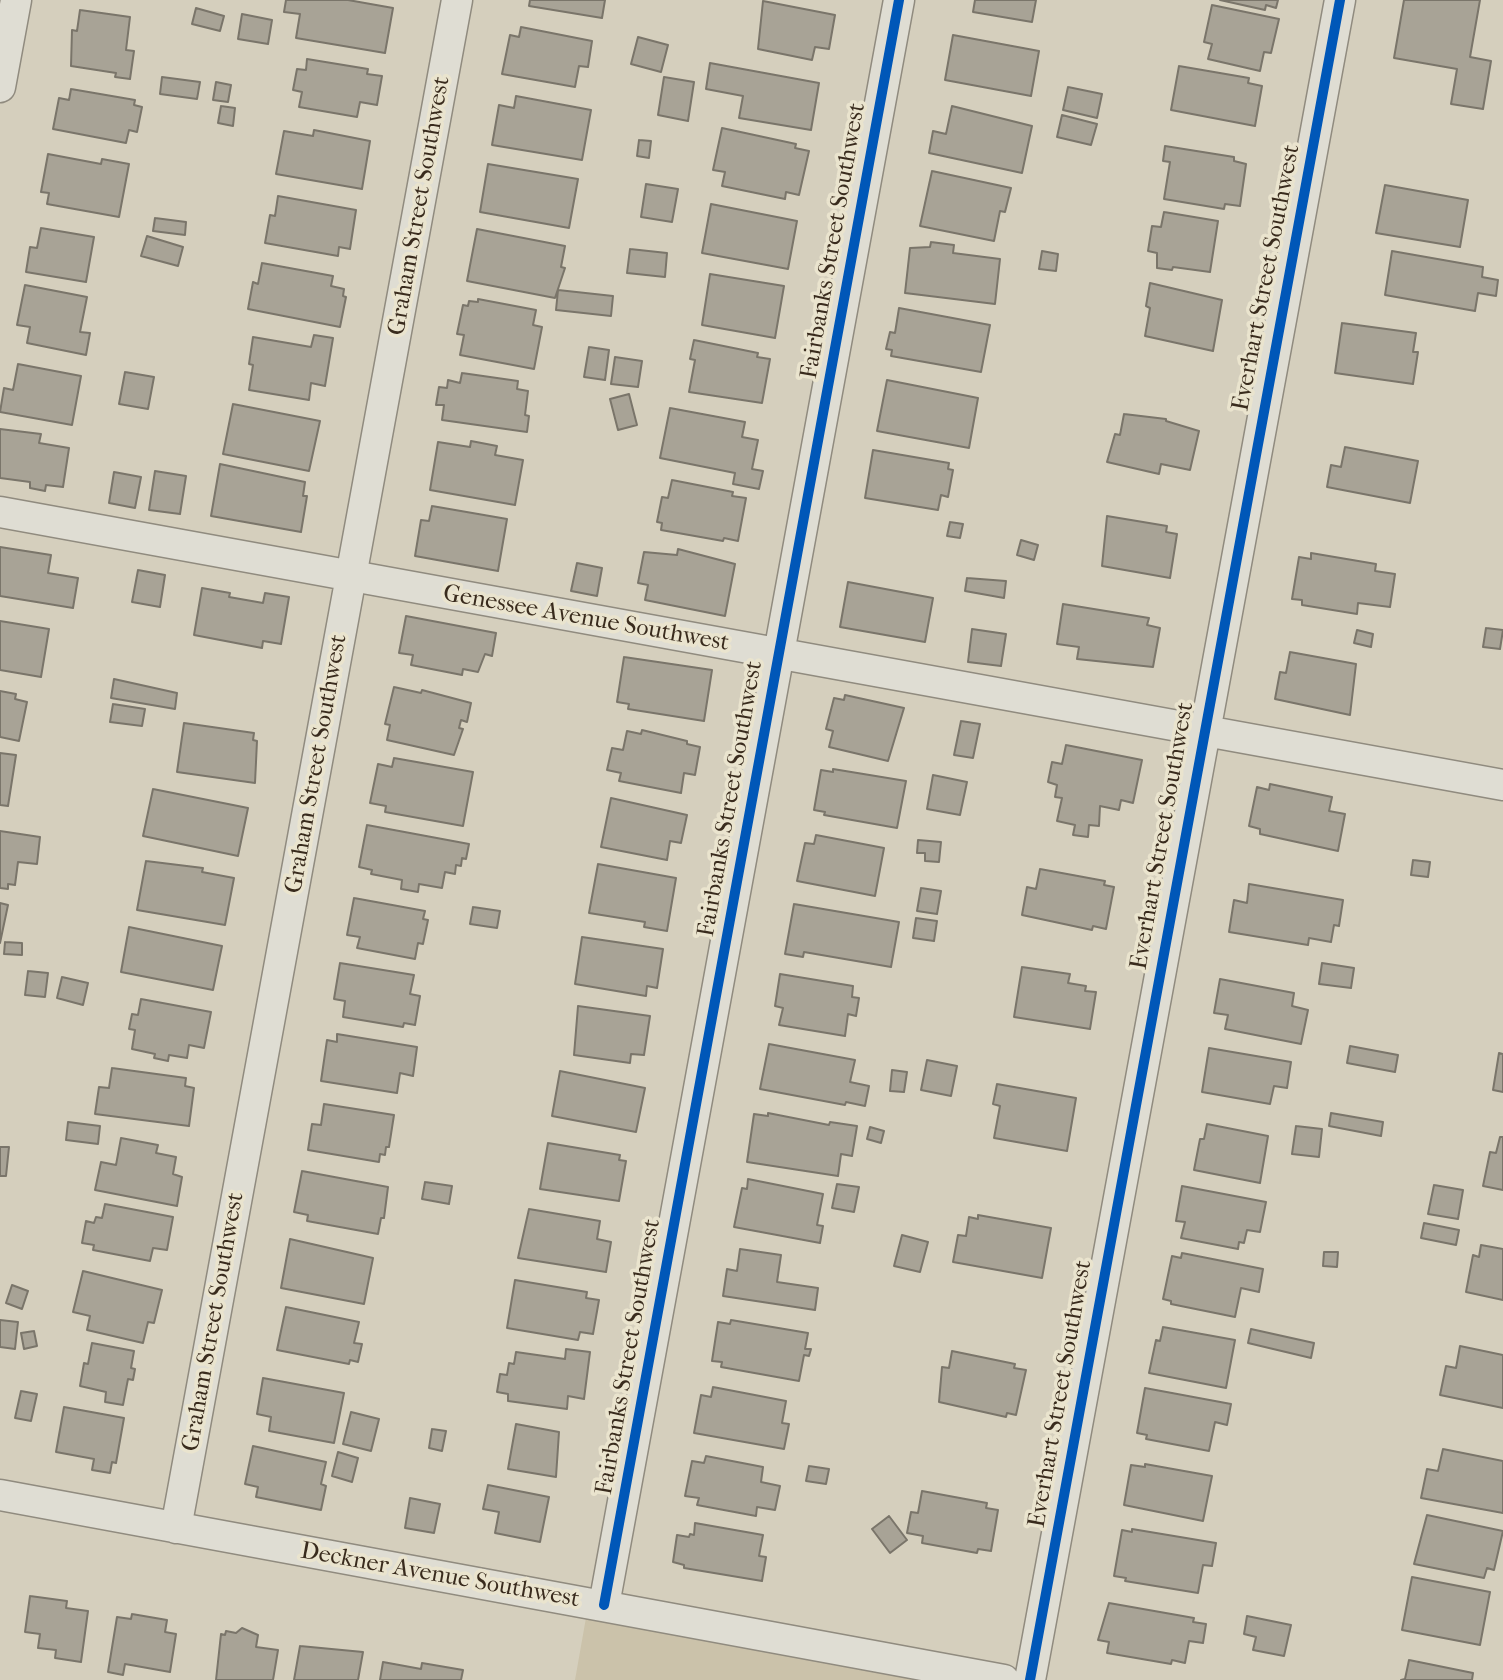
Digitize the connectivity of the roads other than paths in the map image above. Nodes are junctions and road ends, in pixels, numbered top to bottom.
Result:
1 (16, 0) edge
2 (457, 0) edge
3 (899, 0) edge
4 (1340, 0) edge
5 (0, 87) edge
6 (0, 512) edge
7 (352, 577) junction
8 (779, 654) junction
9 (1204, 730) junction
10 (1503, 785) edge
11 (0, 1495) edge
12 (176, 1528) junction
13 (604, 1605) junction
14 (1004, 1680) edge
15 (1030, 1680) edge

1 - 5 street
2 - 7 street, Graham Street Southwest
3 - 8 street, Fairbanks Street Southwest
4 - 9 street, Everhart Street Southwest
6 - 7 street, Genessee Avenue Southwest
7 - 8 street, Genessee Avenue Southwest
7 - 12 street, Graham Street Southwest
8 - 9 street, Genessee Avenue Southwest
8 - 13 street, Fairbanks Street Southwest
9 - 10 street, Genessee Avenue Southwest
9 - 15 street, Everhart Street Southwest
11 - 12 street, Deckner Avenue Southwest
12 - 13 street, Deckner Avenue Southwest
13 - 14 street, Deckner Avenue Southwest

